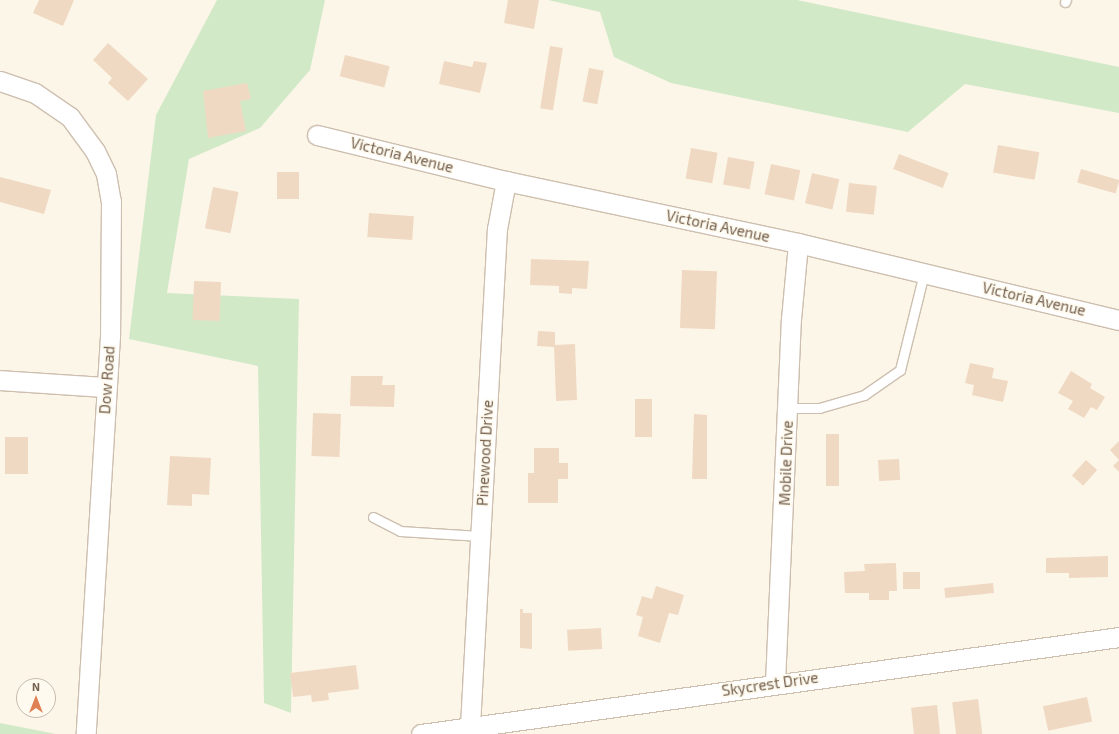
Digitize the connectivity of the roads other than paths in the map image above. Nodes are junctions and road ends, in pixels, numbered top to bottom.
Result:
1 (0, 81) edge
2 (317, 135) dead end
3 (506, 181) junction
4 (798, 243) junction
5 (924, 273) junction
6 (1119, 320) edge
7 (0, 380) edge
8 (106, 387) junction
9 (788, 408) junction
10 (373, 517) dead end
11 (480, 536) junction
12 (1119, 637) edge
13 (775, 683) junction
14 (470, 726) junction
15 (86, 734) edge
16 (421, 734) edge

1 - 8 street, Dow Road
2 - 3 street, Victoria Avenue
3 - 4 street, Victoria Avenue
3 - 11 street, Pinewood Drive
4 - 5 street, Victoria Avenue
4 - 9 street, Mobile Drive
5 - 6 street, Victoria Avenue
5 - 9 lane
7 - 8 street
8 - 15 street, Dow Road
9 - 13 street, Mobile Drive
10 - 11 lane
11 - 14 street, Pinewood Drive
12 - 13 street, Skycrest Drive
13 - 14 street, Skycrest Drive
14 - 16 street, Skycrest Drive

